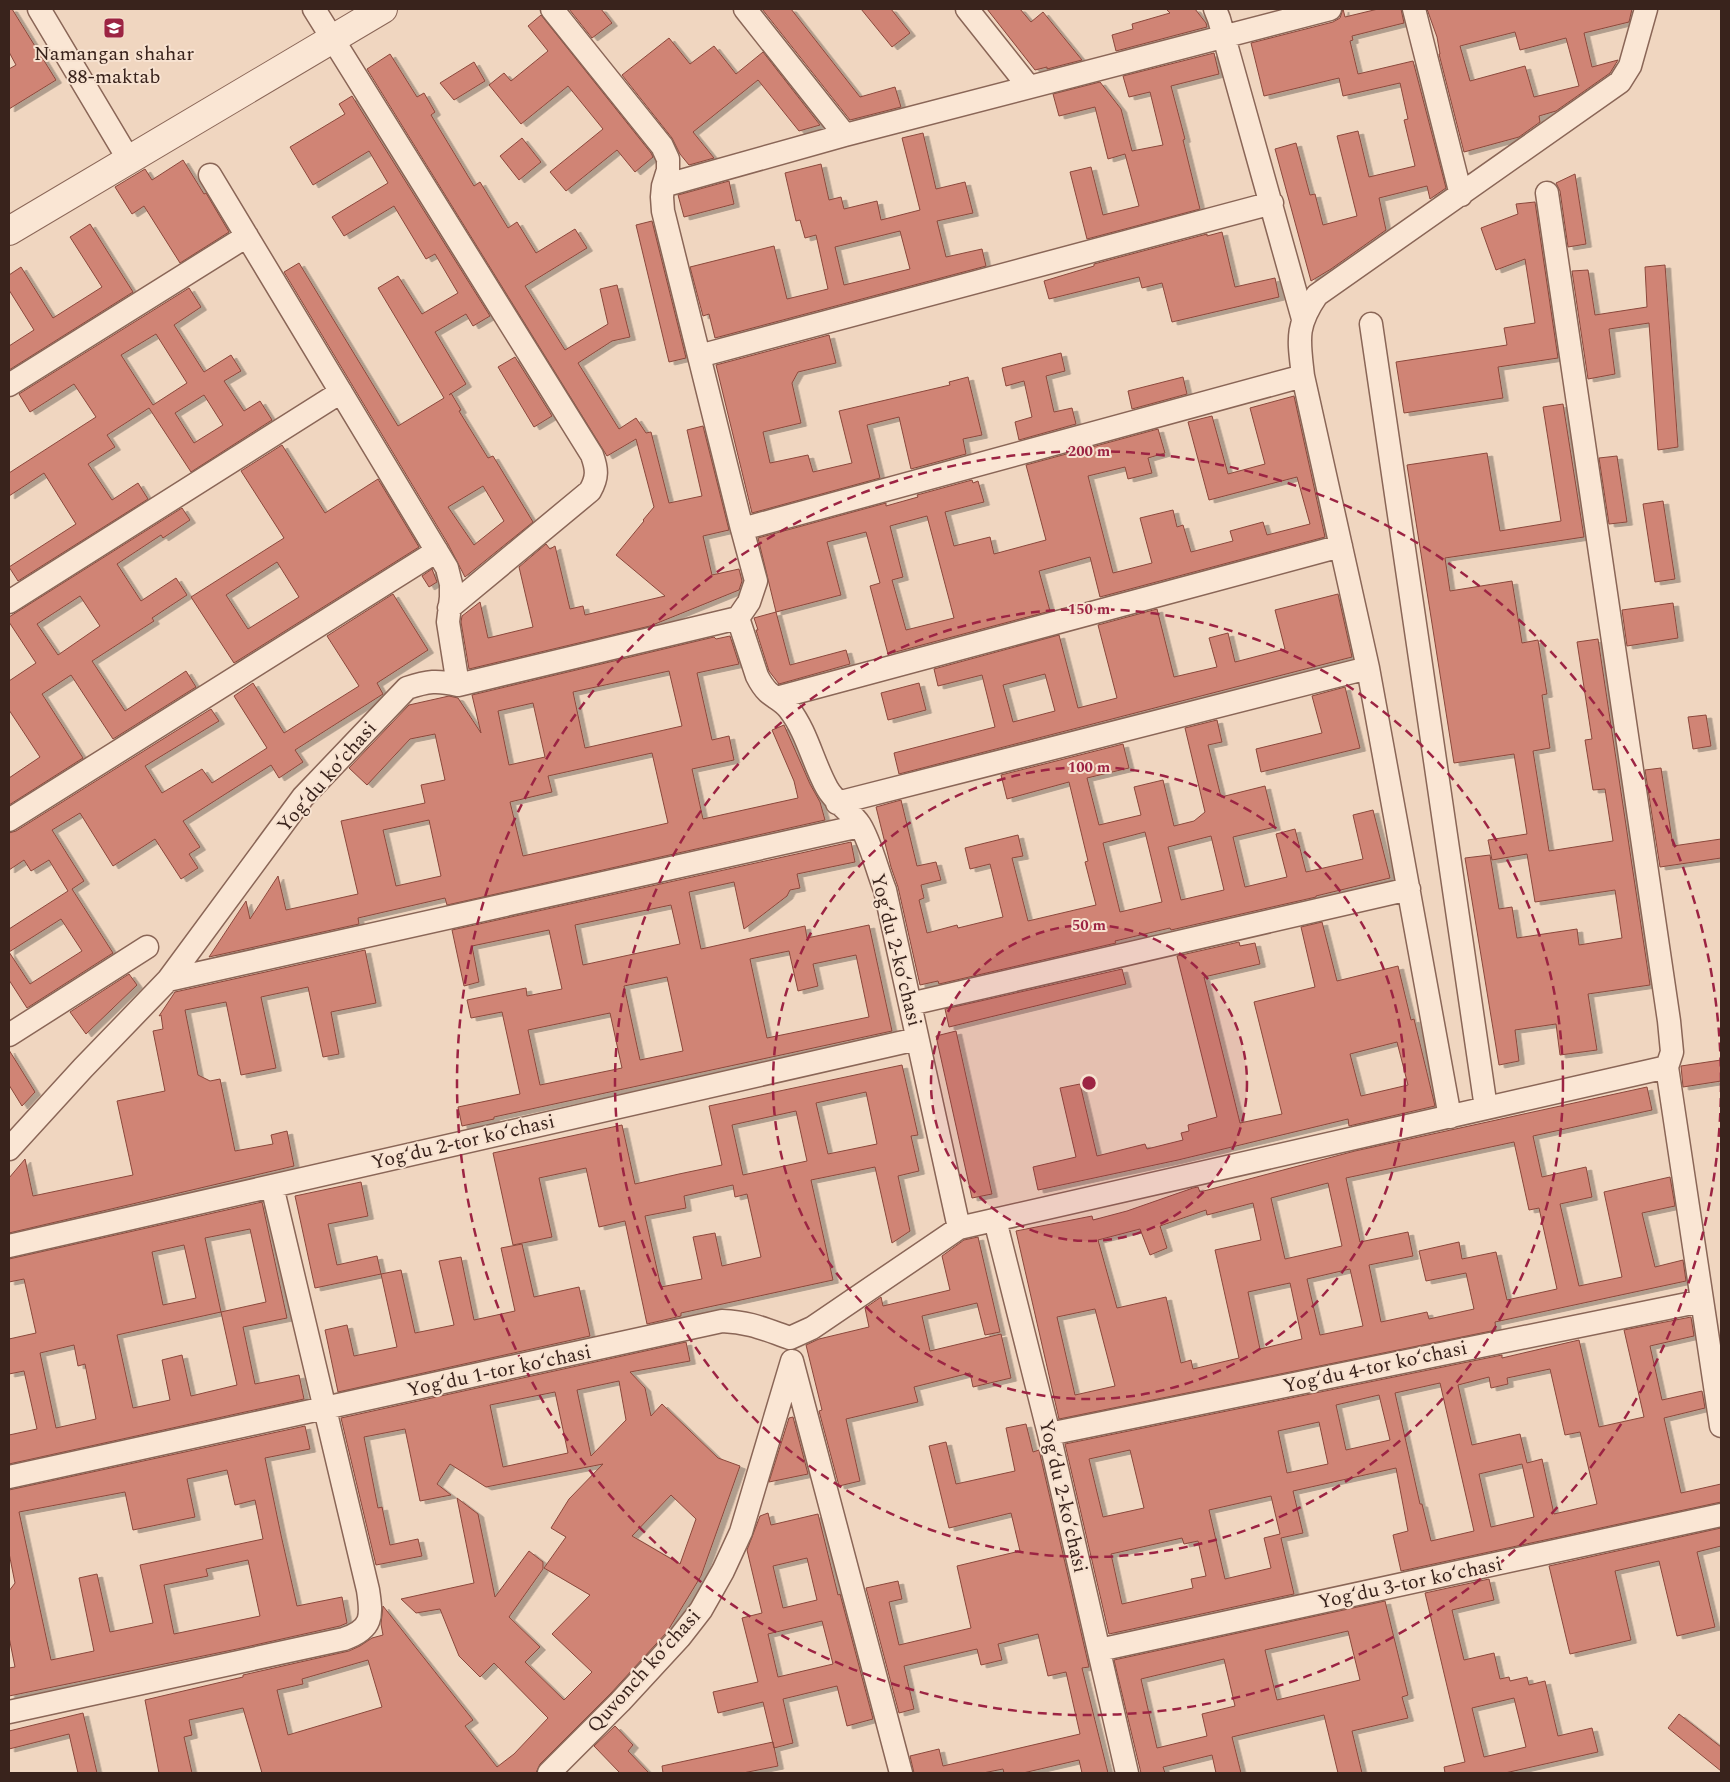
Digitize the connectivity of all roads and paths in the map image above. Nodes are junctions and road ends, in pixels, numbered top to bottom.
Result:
1 (39, 9) edge
2 (314, 9) edge
3 (383, 9) edge
4 (552, 9) edge
5 (745, 9) edge
6 (967, 9) edge
7 (1215, 9) edge
8 (1330, 9) edge
9 (1414, 9) edge
10 (1646, 9) edge
11 (1224, 36) junction
12 (333, 38) junction
13 (1029, 86) junction
14 (845, 135) junction
15 (129, 160) junction
16 (210, 175) dead end
17 (663, 186) junction
18 (1547, 193) dead end
19 (1461, 195) junction
20 (1272, 203) junction
21 (9, 231) edge
22 (247, 236) junction
23 (1303, 318) junction
24 (1371, 324) dead end
25 (699, 356) junction
26 (1303, 376) junction
27 (9, 386) edge
28 (341, 392) junction
29 (742, 529) junction
30 (1341, 546) junction
31 (437, 551) junction
32 (9, 602) edge
33 (449, 608) junction
34 (738, 618) junction
35 (1368, 668) junction
36 (458, 685) junction
37 (776, 698) junction
38 (837, 803) junction
39 (9, 820) edge
40 (860, 826) junction
41 (1409, 889) junction
42 (147, 947) dead end
43 (168, 980) junction
44 (910, 1004) junction
45 (9, 1035) edge
46 (918, 1039) junction
47 (1667, 1067) junction
48 (1486, 1108) junction
49 (1450, 1117) junction
50 (9, 1149) edge
51 (272, 1186) junction
52 (995, 1220) junction
53 (959, 1228) junction
54 (9, 1246) edge
55 (1702, 1301) junction
56 (790, 1338) junction
57 (792, 1361) junction
58 (325, 1409) junction
59 (1721, 1426) edge
60 (1049, 1434) junction
61 (9, 1477) edge
62 (1721, 1515) edge
63 (1099, 1650) junction
64 (9, 1712) edge
65 (559, 1771) edge
66 (901, 1773) edge
67 (1127, 1773) edge

1 - 15 street
2 - 12 street
3 - 12 street
4 - 17 street
5 - 14 street
6 - 13 street
7 - 11 street
8 - 11 street
9 - 19 street
10 - 19 street
11 - 13 street
11 - 20 street
12 - 15 street
12 - 33 street
13 - 14 street
14 - 17 street
15 - 21 street
16 - 22 street
17 - 25 street
18 - 47 street
19 - 23 street
20 - 23 street
20 - 25 street
22 - 27 street
22 - 28 street
23 - 26 street
24 - 48 street
25 - 29 street
26 - 29 street
26 - 30 street
28 - 31 street
28 - 32 street
29 - 34 street
30 - 35 street
30 - 37 street
31 - 33 street
31 - 39 street
33 - 36 street
34 - 36 street, Yogʻdu koʻchasi
34 - 37 street, Yogʻdu 2-koʻchasi
35 - 38 street
35 - 41 street
36 - 43 street, Yogʻdu koʻchasi
37 - 38 street, Yogʻdu 2-koʻchasi
38 - 40 street, Yogʻdu 2-koʻchasi
40 - 43 street
40 - 44 street, Yogʻdu 2-koʻchasi
41 - 44 street
41 - 49 street
42 - 45 street
43 - 50 street, Yogʻdu koʻchasi
44 - 46 street, Yogʻdu 2-koʻchasi
46 - 51 street, Yogʻdu 2-tor koʻchasi
46 - 53 street, Yogʻdu 2-koʻchasi
47 - 48 street
47 - 55 street
48 - 49 street
49 - 52 street
51 - 54 street, Yogʻdu 2-tor koʻchasi
51 - 58 street
52 - 53 street
52 - 60 street, Yogʻdu 2-koʻchasi
53 - 56 street
55 - 59 street
55 - 60 street, Yogʻdu 4-tor koʻchasi
56 - 57 street
56 - 58 street, Yogʻdu 1-tor koʻchasi
57 - 65 street, Quvonch koʻchasi
57 - 66 street
58 - 61 street, Yogʻdu 1-tor koʻchasi
58 - 64 street
60 - 63 street, Yogʻdu 2-koʻchasi
62 - 63 street, Yogʻdu 3-tor koʻchasi
63 - 67 street, Yogʻdu 2-koʻchasi

